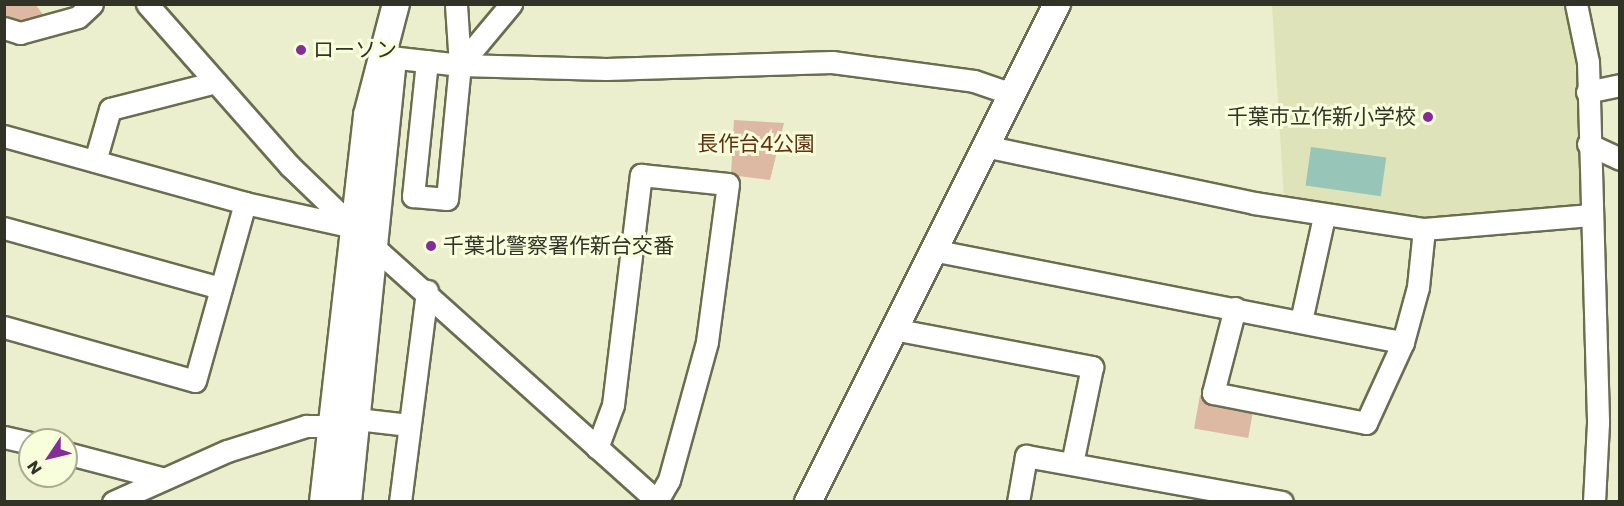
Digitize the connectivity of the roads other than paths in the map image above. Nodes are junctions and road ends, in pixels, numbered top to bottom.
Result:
1 (92, 4) edge
2 (147, 4) edge
3 (397, 4) edge
4 (456, 4) edge
5 (511, 4) edge
6 (1057, 4) edge
7 (1576, 4) edge
8 (4, 28) edge
9 (387, 57) junction
10 (427, 61) junction
11 (460, 66) junction
12 (216, 82) junction
13 (1620, 85) edge
14 (1587, 92) junction
15 (1012, 94) junction
16 (4, 136) edge
17 (1588, 144) junction
18 (984, 146) junction
19 (1620, 159) edge
20 (95, 161) junction
21 (245, 203) junction
22 (1590, 215) junction
23 (1324, 216) junction
24 (353, 226) junction
25 (4, 228) edge
26 (1424, 229) junction
27 (375, 248) junction
28 (932, 250) junction
29 (221, 288) junction
30 (427, 291) junction
31 (1235, 308) junction
32 (1301, 321) junction
33 (4, 327) edge
34 (893, 329) junction
35 (1403, 342) junction
36 (357, 419) junction
37 (409, 425) junction
38 (331, 426) junction
39 (597, 448) junction
40 (78, 456) edge
41 (1072, 464) junction
42 (161, 478) junction
43 (113, 501) edge
44 (323, 501) edge
45 (348, 501) edge
46 (400, 501) edge
47 (657, 501) edge
48 (808, 501) edge
49 (1018, 501) edge
50 (1282, 501) edge
51 (1594, 501) edge

1 - 8 street
2 - 12 street
3 - 9 street
4 - 11 street
5 - 11 street
6 - 15 street
7 - 14 street
9 - 10 street
9 - 24 street
9 - 27 street
10 - 11 street
10 - 11 street
11 - 15 street
12 - 20 street
12 - 24 street
13 - 14 street
14 - 17 street
15 - 18 street
16 - 20 street
17 - 19 street
17 - 22 street
18 - 23 street
18 - 28 street
20 - 21 street
21 - 24 street
21 - 29 street
22 - 26 street
22 - 51 street
23 - 26 street
23 - 32 street
24 - 27 street
24 - 38 street
25 - 29 street
26 - 35 street
27 - 30 street
27 - 36 street
28 - 31 street
28 - 34 street
29 - 33 street
30 - 37 street
30 - 39 street
31 - 32 street
31 - 35 street
32 - 35 street
34 - 41 street
34 - 48 street
36 - 37 street
36 - 38 street
36 - 45 street
37 - 46 street
38 - 42 street
38 - 44 street
39 - 47 street
39 - 47 street
40 - 42 street
41 - 49 street
41 - 50 street
42 - 43 street

